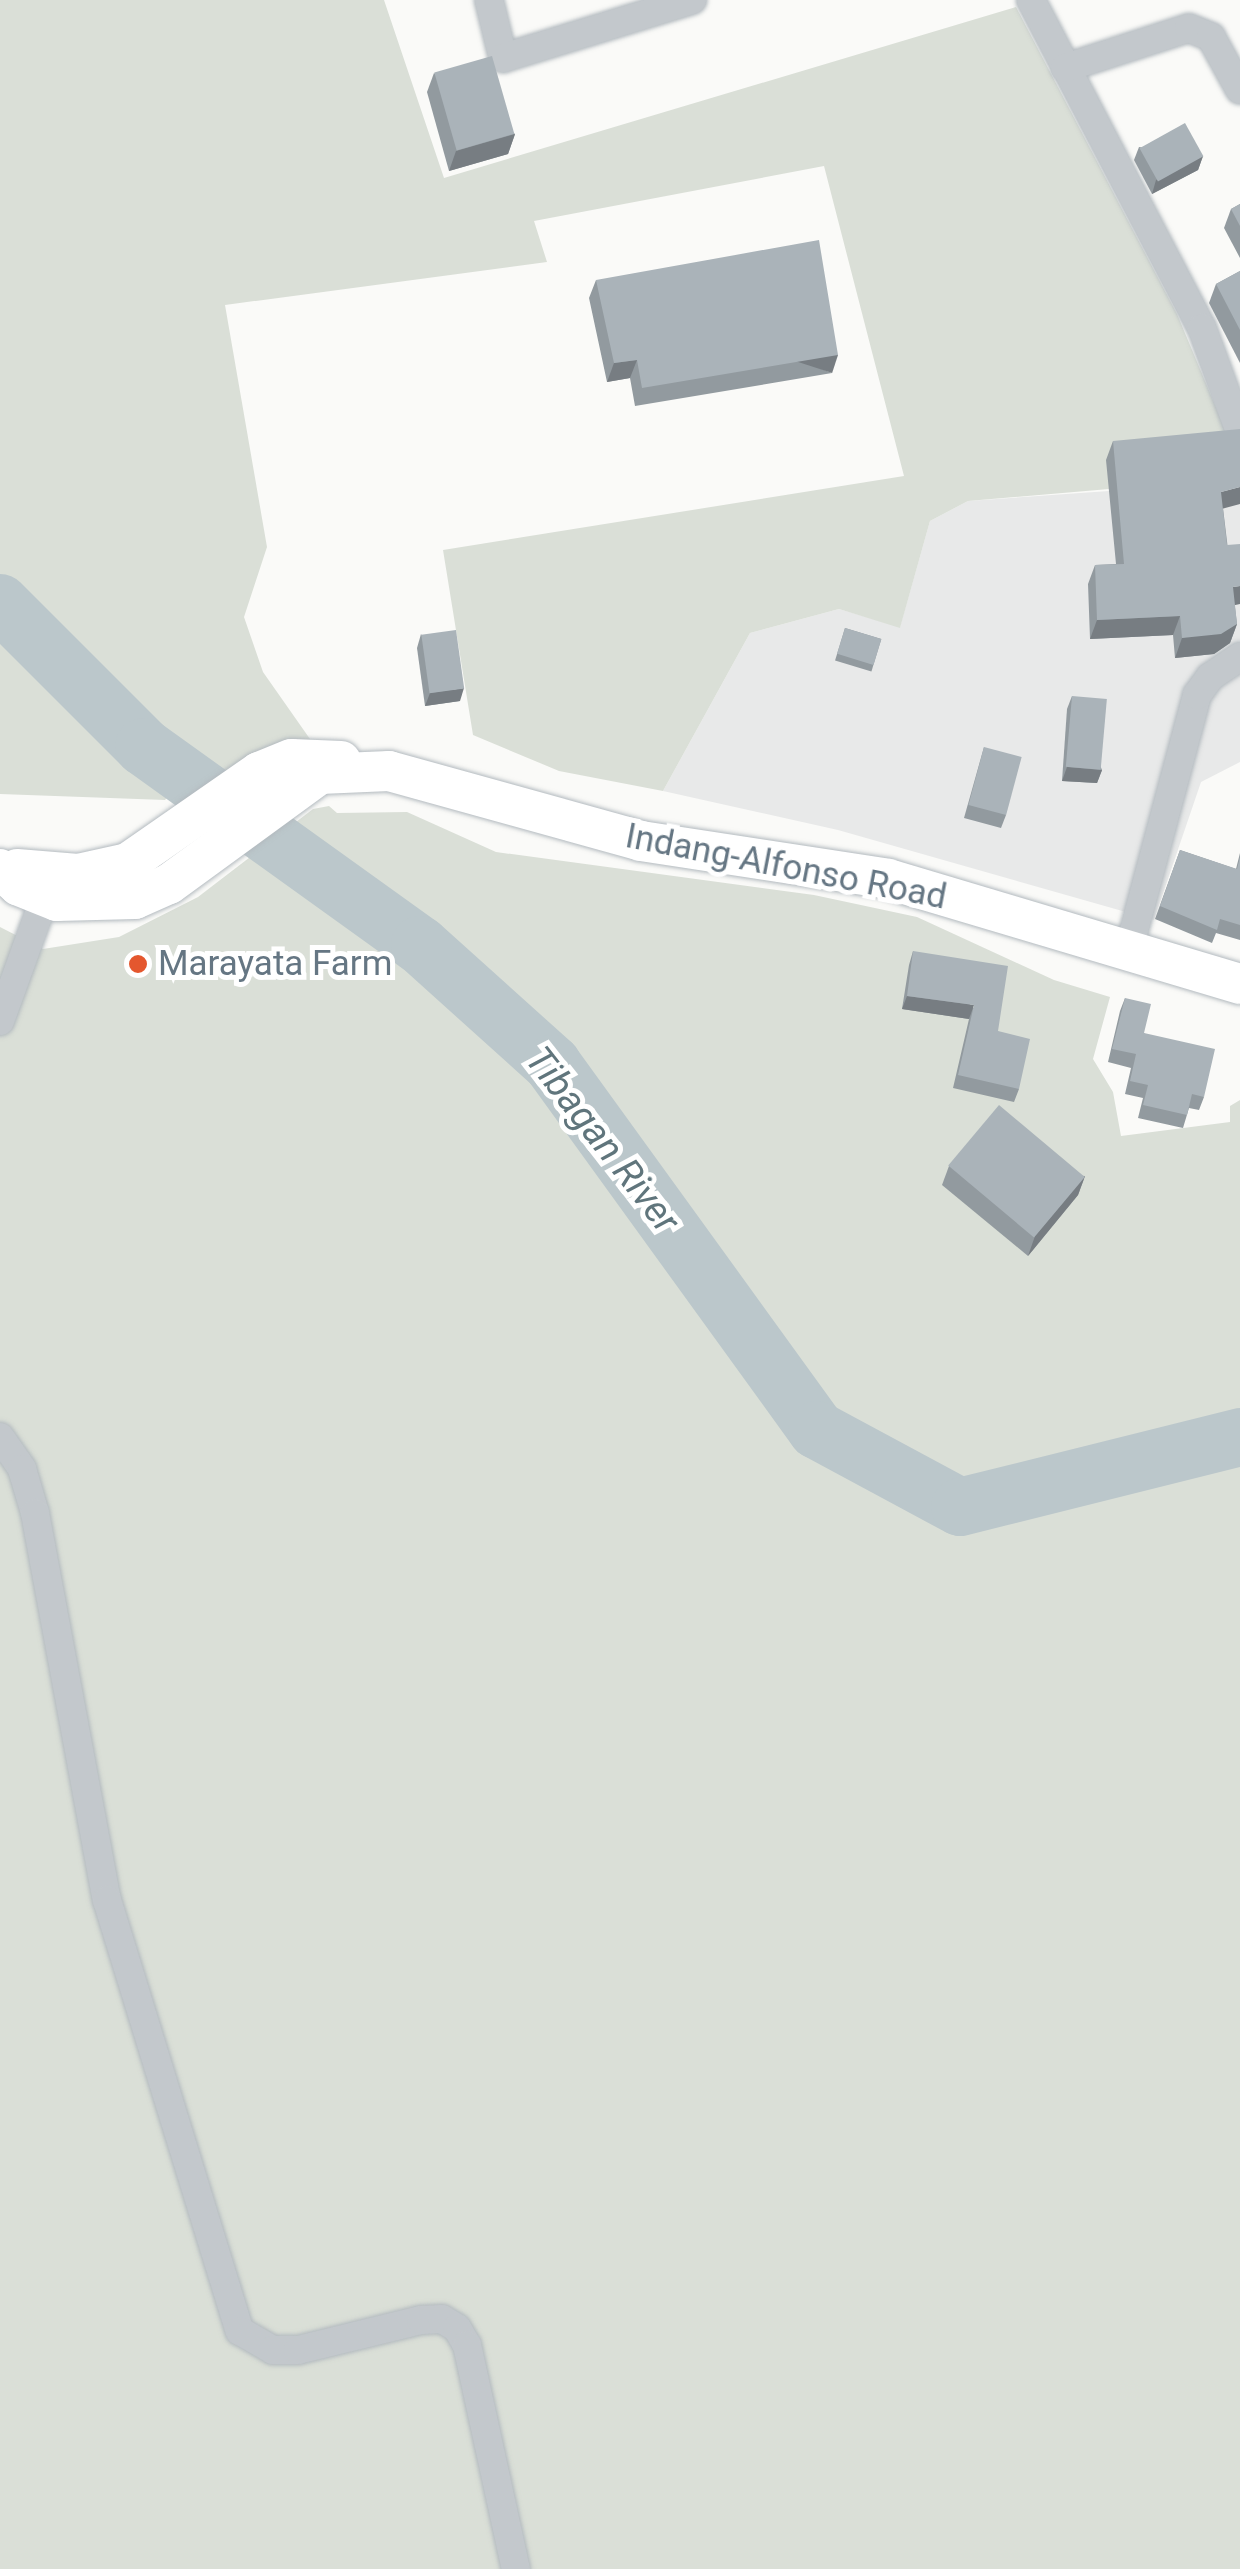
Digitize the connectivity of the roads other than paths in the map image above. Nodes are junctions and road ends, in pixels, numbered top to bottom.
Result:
1 (489, 0) edge
2 (692, 0) edge
3 (1031, 0) edge
4 (1065, 68) junction
5 (1240, 90) edge
6 (1231, 369) edge
7 (1240, 432) edge
8 (1240, 657) edge
9 (389, 771) junction
10 (0, 862) edge
11 (169, 862) junction
12 (0, 869) edge
13 (44, 897) junction
14 (1129, 950) junction
15 (1240, 984) edge
16 (0, 1021) edge
17 (0, 1437) edge
18 (516, 2569) edge

1 - 2 street
3 - 4 street
4 - 5 street
4 - 6 street
6 - 7 street
8 - 14 street
9 - 11 main road, Indang-Alfonso Road
9 - 11 main road, Indang-Alfonso Road
9 - 14 main road, Indang-Alfonso Road
10 - 11 main road, Indang-Alfonso Road
11 - 13 main road, Indang-Alfonso Road
12 - 13 main road
13 - 16 street
14 - 15 main road, Indang-Alfonso Road
17 - 18 street

